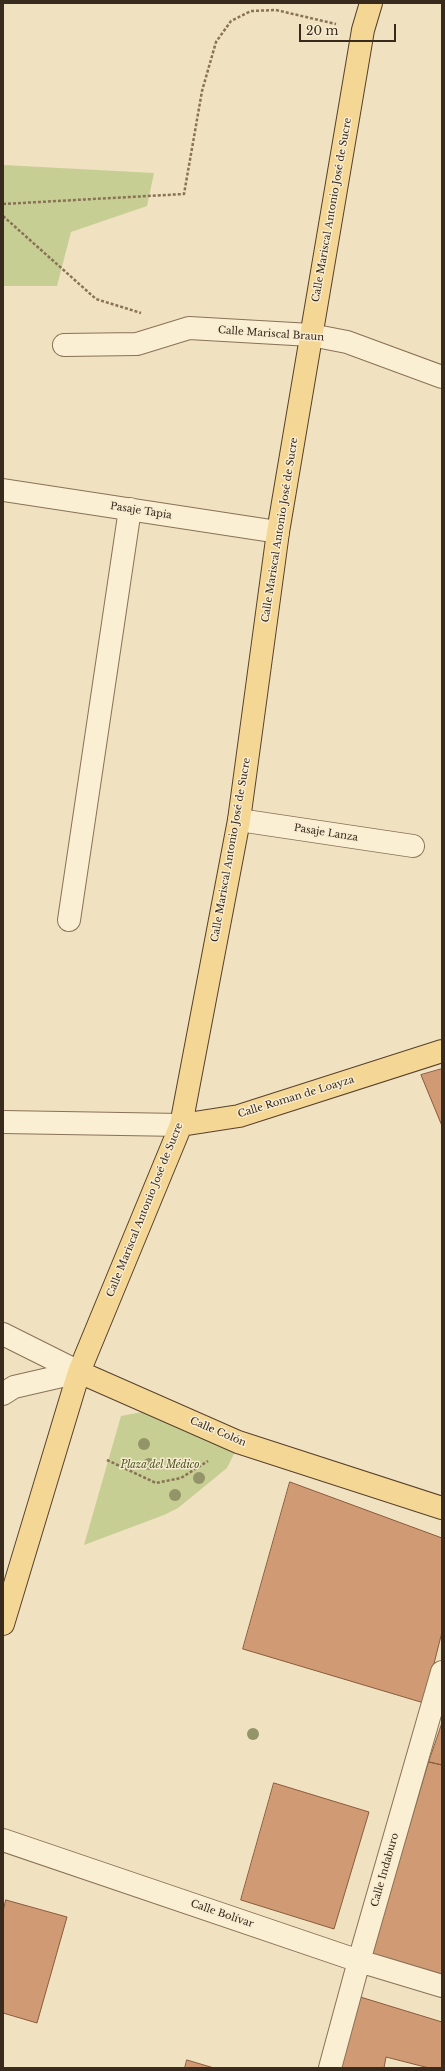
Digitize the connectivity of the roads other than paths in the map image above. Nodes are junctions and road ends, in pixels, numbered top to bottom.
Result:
1 (371, 3) edge
2 (311, 335) junction
3 (64, 345) dead end
4 (442, 377) edge
5 (3, 490) edge
6 (130, 509) junction
7 (278, 532) junction
8 (238, 820) junction
9 (413, 846) dead end
10 (69, 920) dead end
11 (442, 1051) edge
12 (3, 1122) edge
13 (181, 1125) junction
14 (3, 1334) edge
15 (79, 1372) junction
16 (3, 1394) edge
17 (442, 1508) edge
18 (3, 1624) edge
19 (442, 1672) edge
20 (3, 1840) edge
21 (359, 1961) junction
22 (442, 1986) edge
23 (330, 2068) edge

1 - 2 main road, Calle Mariscal Antonio José de Sucre
2 - 3 street, Calle Mariscal Braun
2 - 4 street, Calle Mariscal Braun
2 - 7 main road, Calle Mariscal Antonio José de Sucre
5 - 6 street, Pasaje Tapia
6 - 7 street, Pasaje Tapia
6 - 10 street
7 - 8 main road, Calle Mariscal Antonio José de Sucre
8 - 9 street, Pasaje Lanza
8 - 13 main road, Calle Mariscal Antonio José de Sucre
11 - 13 main road, Calle Roman de Loayza
12 - 13 street, Calle Roman de Loayza
13 - 15 main road, Calle Mariscal Antonio José de Sucre
14 - 15 street, Calle Colón
15 - 16 street
15 - 17 main road, Calle Colón
15 - 18 main road, Calle Mariscal Antonio José de Sucre
19 - 21 street, Calle Indaburo
20 - 21 street, Calle Bolívar
21 - 22 street, Calle Bolívar
21 - 23 street, Calle Indaburo

